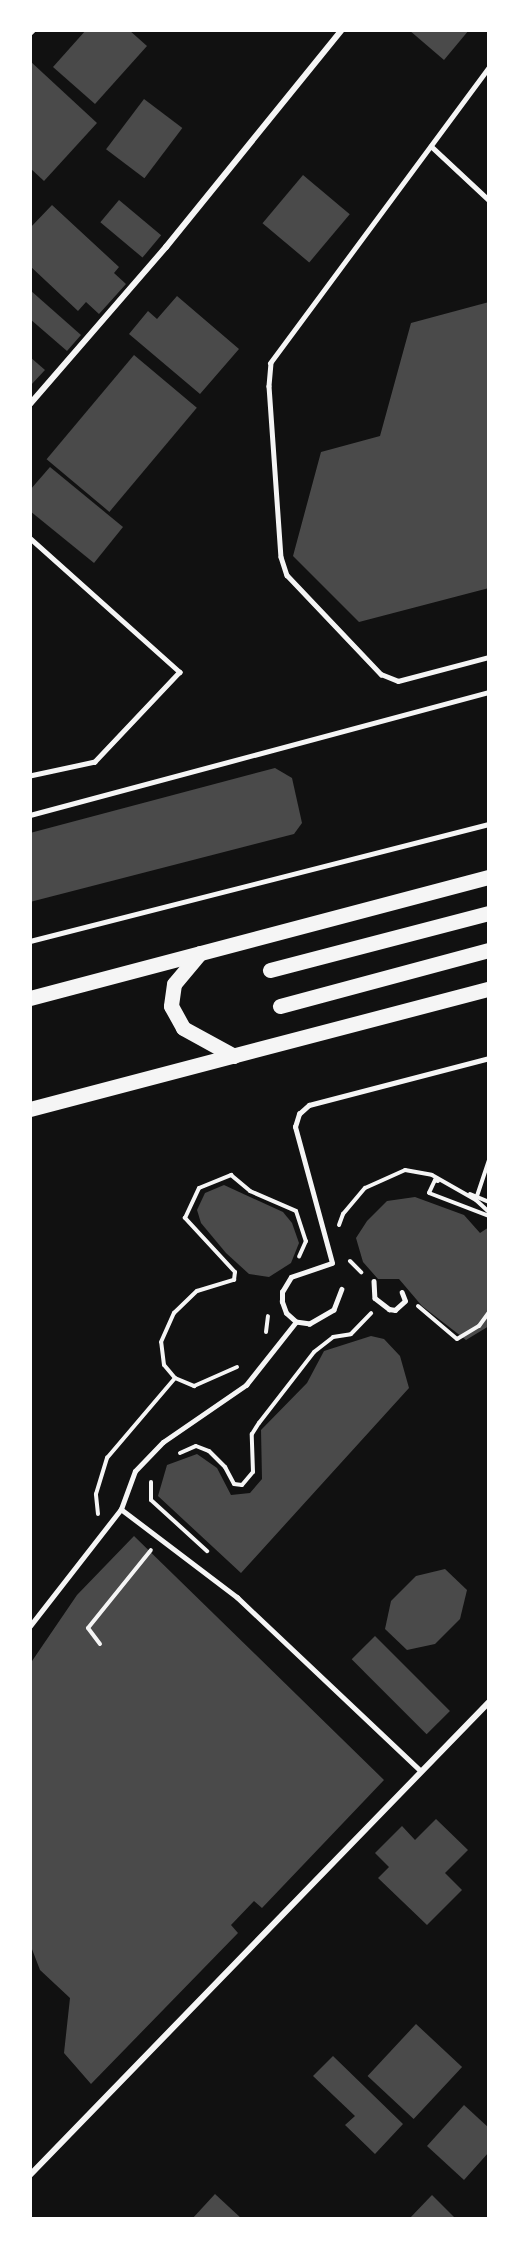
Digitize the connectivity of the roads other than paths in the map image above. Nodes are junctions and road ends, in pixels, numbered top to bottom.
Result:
1 (342, 30) edge
2 (489, 68) edge
3 (431, 146) junction
4 (489, 200) edge
5 (30, 404) edge
6 (30, 538) edge
7 (489, 657) edge
8 (489, 692) edge
9 (30, 776) edge
10 (30, 815) edge
11 (489, 824) edge
12 (489, 877) edge
13 (489, 913) edge
14 (30, 941) edge
15 (489, 950) edge
16 (202, 952) junction
17 (270, 970) dead end
18 (489, 989) edge
19 (30, 998) edge
20 (280, 1006) dead end
21 (234, 1056) junction
22 (489, 1058) edge
23 (30, 1109) edge
24 (374, 1281) road end
25 (342, 1288) dead end
26 (402, 1293) road end
27 (296, 1322) junction
28 (121, 1509) junction
29 (30, 1626) edge
30 (489, 1702) edge
31 (420, 1770) junction
32 (30, 2175) edge

1 - 5 street
2 - 3 lane
3 - 4 lane
3 - 7 lane
6 - 9 lane
8 - 10 lane
11 - 14 lane
12 - 16 main road
13 - 17 main road
15 - 20 main road
16 - 19 main road
16 - 21 main road
18 - 21 main road
21 - 23 main road
22 - 27 lane
24 - 26 lane
25 - 27 lane
27 - 28 lane
28 - 29 lane
28 - 31 lane
30 - 31 street
31 - 32 street

